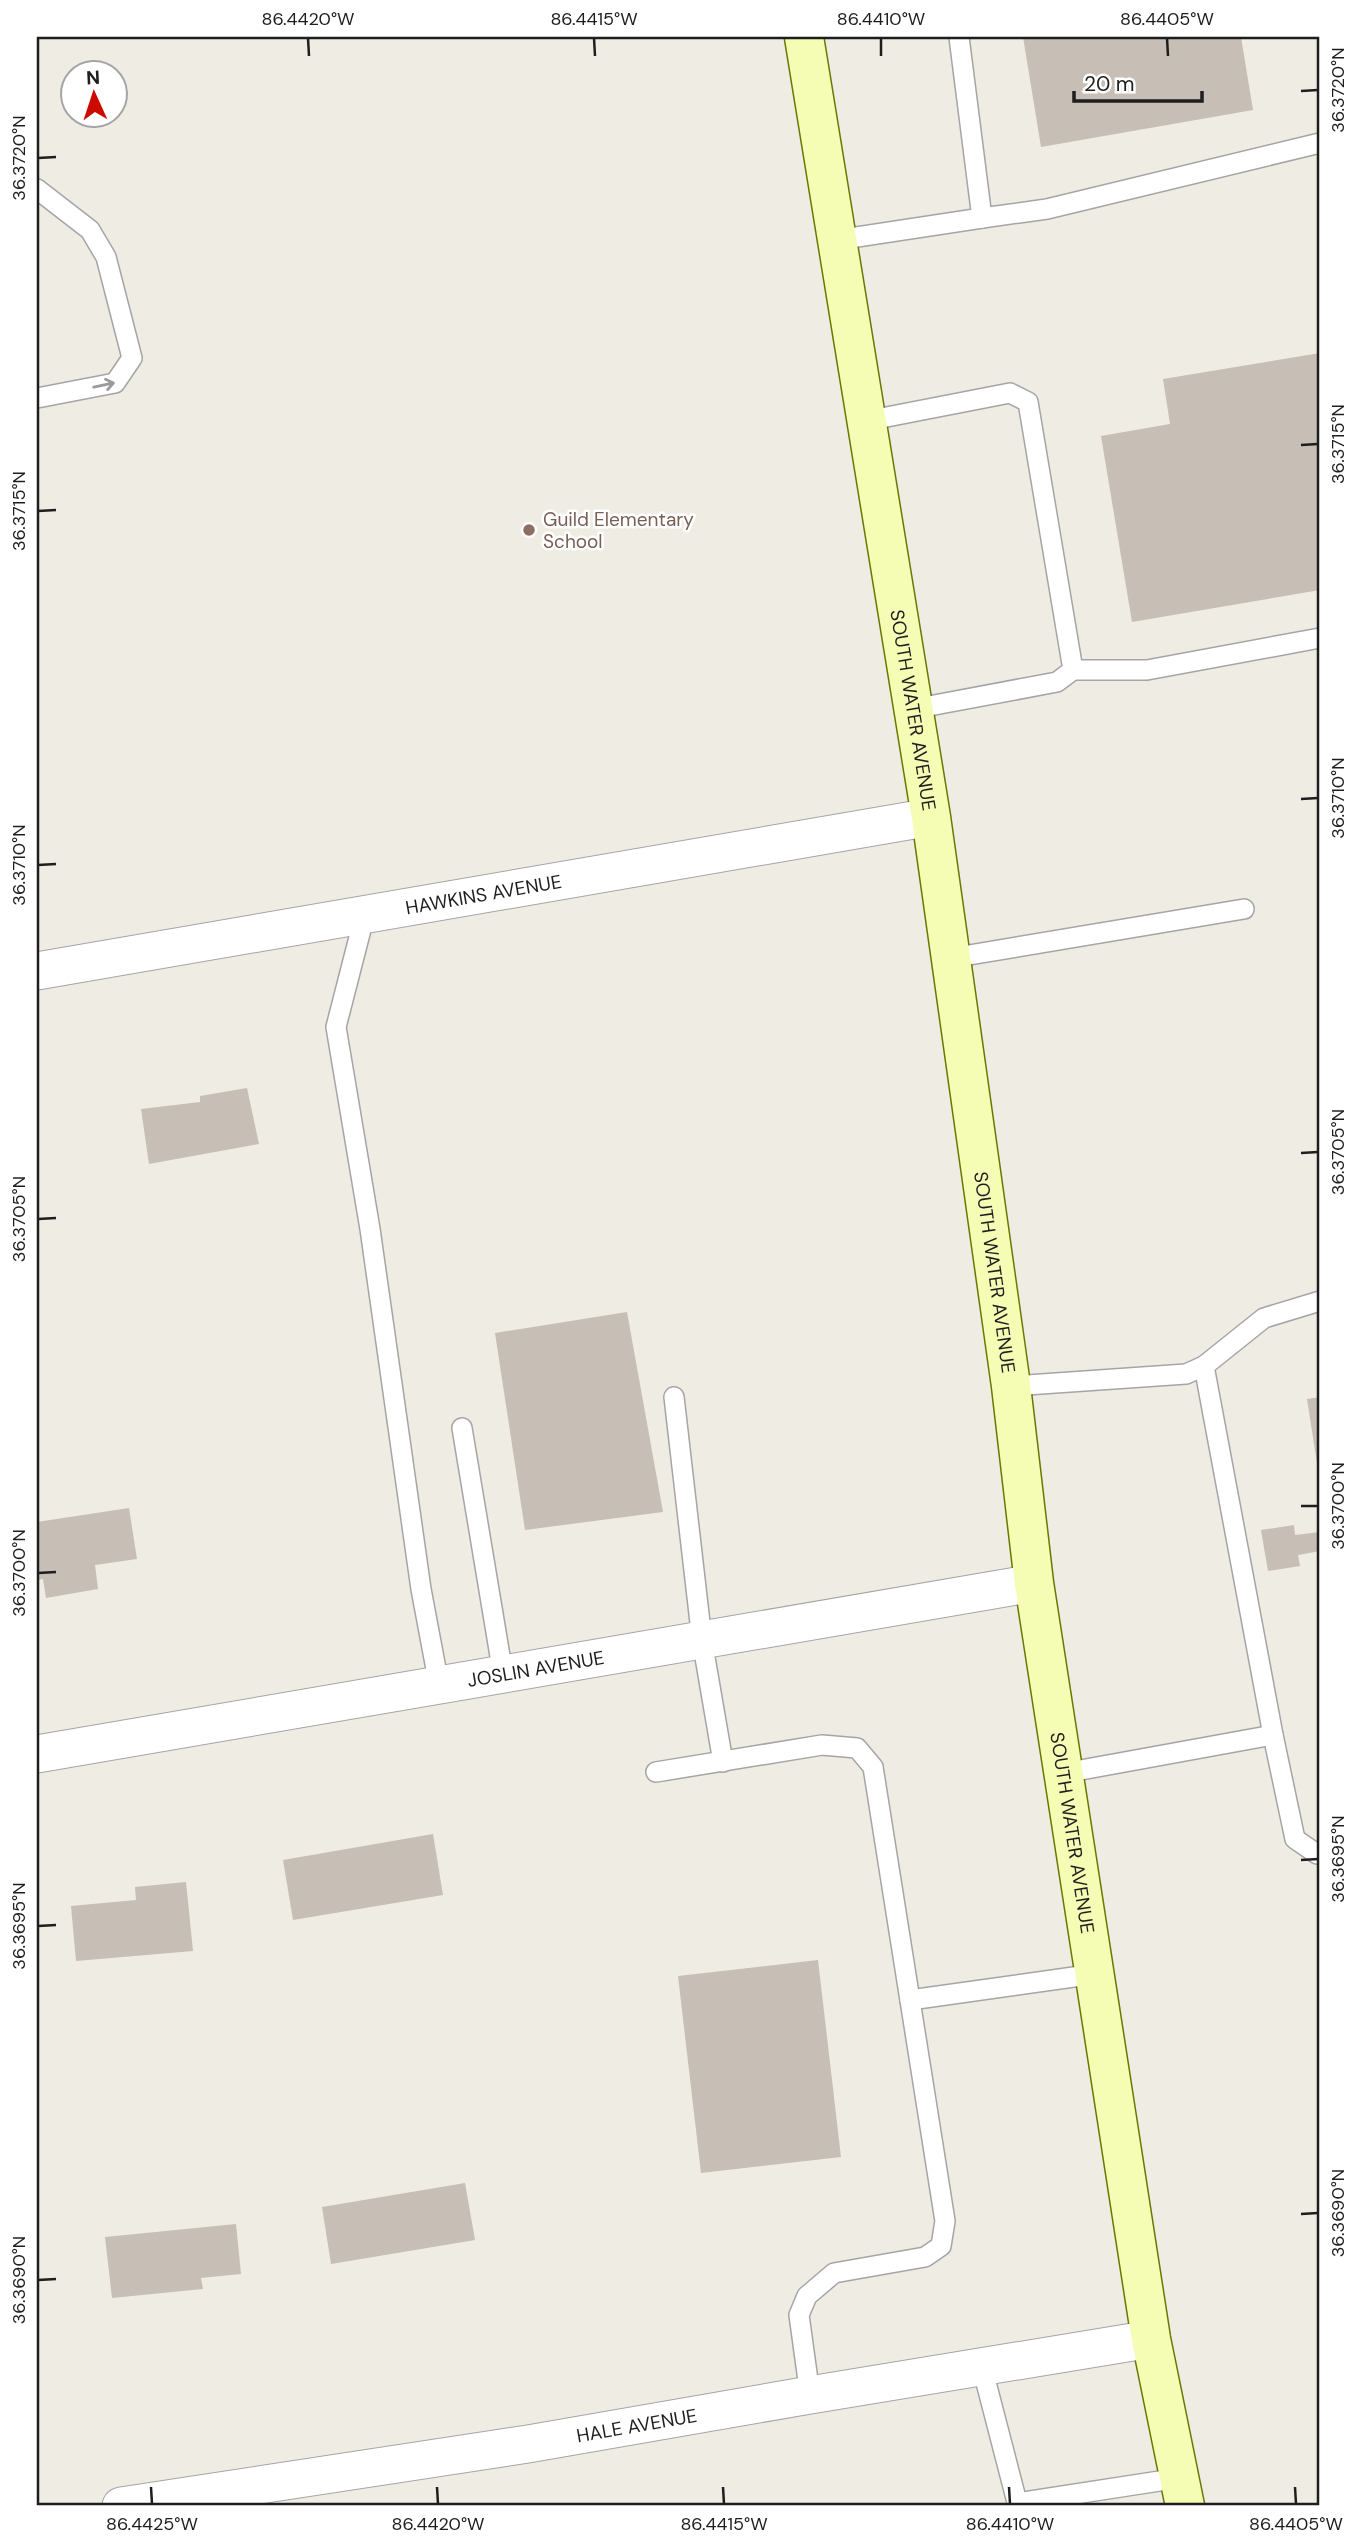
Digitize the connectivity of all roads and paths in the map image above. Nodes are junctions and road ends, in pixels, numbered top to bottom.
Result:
1 (804, 37) edge
2 (959, 37) edge
3 (1320, 143) edge
4 (37, 189) edge
5 (982, 218) junction
6 (837, 240) junction
7 (37, 398) edge
8 (866, 421) junction
9 (1320, 638) edge
10 (1073, 670) junction
11 (913, 709) junction
12 (930, 817) junction
13 (1244, 909) dead end
14 (365, 915) junction
15 (951, 958) junction
16 (37, 971) edge
17 (1320, 1301) edge
18 (1204, 1366) junction
19 (1011, 1386) junction
20 (674, 1397) dead end
21 (463, 1428) dead end
22 (1034, 1583) junction
23 (702, 1640) junction
24 (503, 1674) junction
25 (439, 1685) junction
26 (1273, 1735) junction
27 (37, 1754) edge
28 (723, 1762) junction
29 (656, 1772) dead end
30 (1064, 1773) junction
31 (1320, 1853) edge
32 (1095, 1974) junction
33 (910, 2000) junction
34 (1151, 2339) junction
35 (982, 2367) junction
36 (810, 2395) junction
37 (1182, 2492) edge
38 (1017, 2504) edge
39 (121, 2506) edge

1 - 6 main road, SOUTH WATER AVENUE
2 - 5 lane
3 - 5 lane
7 -> 4 lane
5 - 6 lane
6 - 8 main road, SOUTH WATER AVENUE
8 - 10 lane
8 - 11 main road, SOUTH WATER AVENUE
9 - 10 lane
10 - 11 lane
11 - 12 main road, SOUTH WATER AVENUE
12 - 14 street, HAWKINS AVENUE
12 - 15 main road, SOUTH WATER AVENUE
13 - 15 lane
14 - 16 street, HAWKINS AVENUE
14 - 25 lane
15 - 19 main road, SOUTH WATER AVENUE
17 - 18 lane
18 - 19 lane
18 - 26 lane
19 - 22 main road, SOUTH WATER AVENUE
20 - 23 lane
21 - 24 lane
22 - 23 street, JOSLIN AVENUE
22 - 30 main road, SOUTH WATER AVENUE
23 - 24 street, JOSLIN AVENUE
23 - 28 lane
24 - 25 street, JOSLIN AVENUE
25 - 27 street, JOSLIN AVENUE
26 - 30 lane
26 - 31 lane
28 - 29 lane
28 - 33 lane
30 - 32 main road, SOUTH WATER AVENUE
32 - 33 lane
32 - 34 main road, SOUTH WATER AVENUE
33 - 36 lane
34 - 35 street, HALE AVENUE
34 - 37 main road, SOUTH WATER AVENUE
35 - 36 street, HALE AVENUE
35 - 38 lane
36 - 39 street, HALE AVENUE
37 - 38 lane

